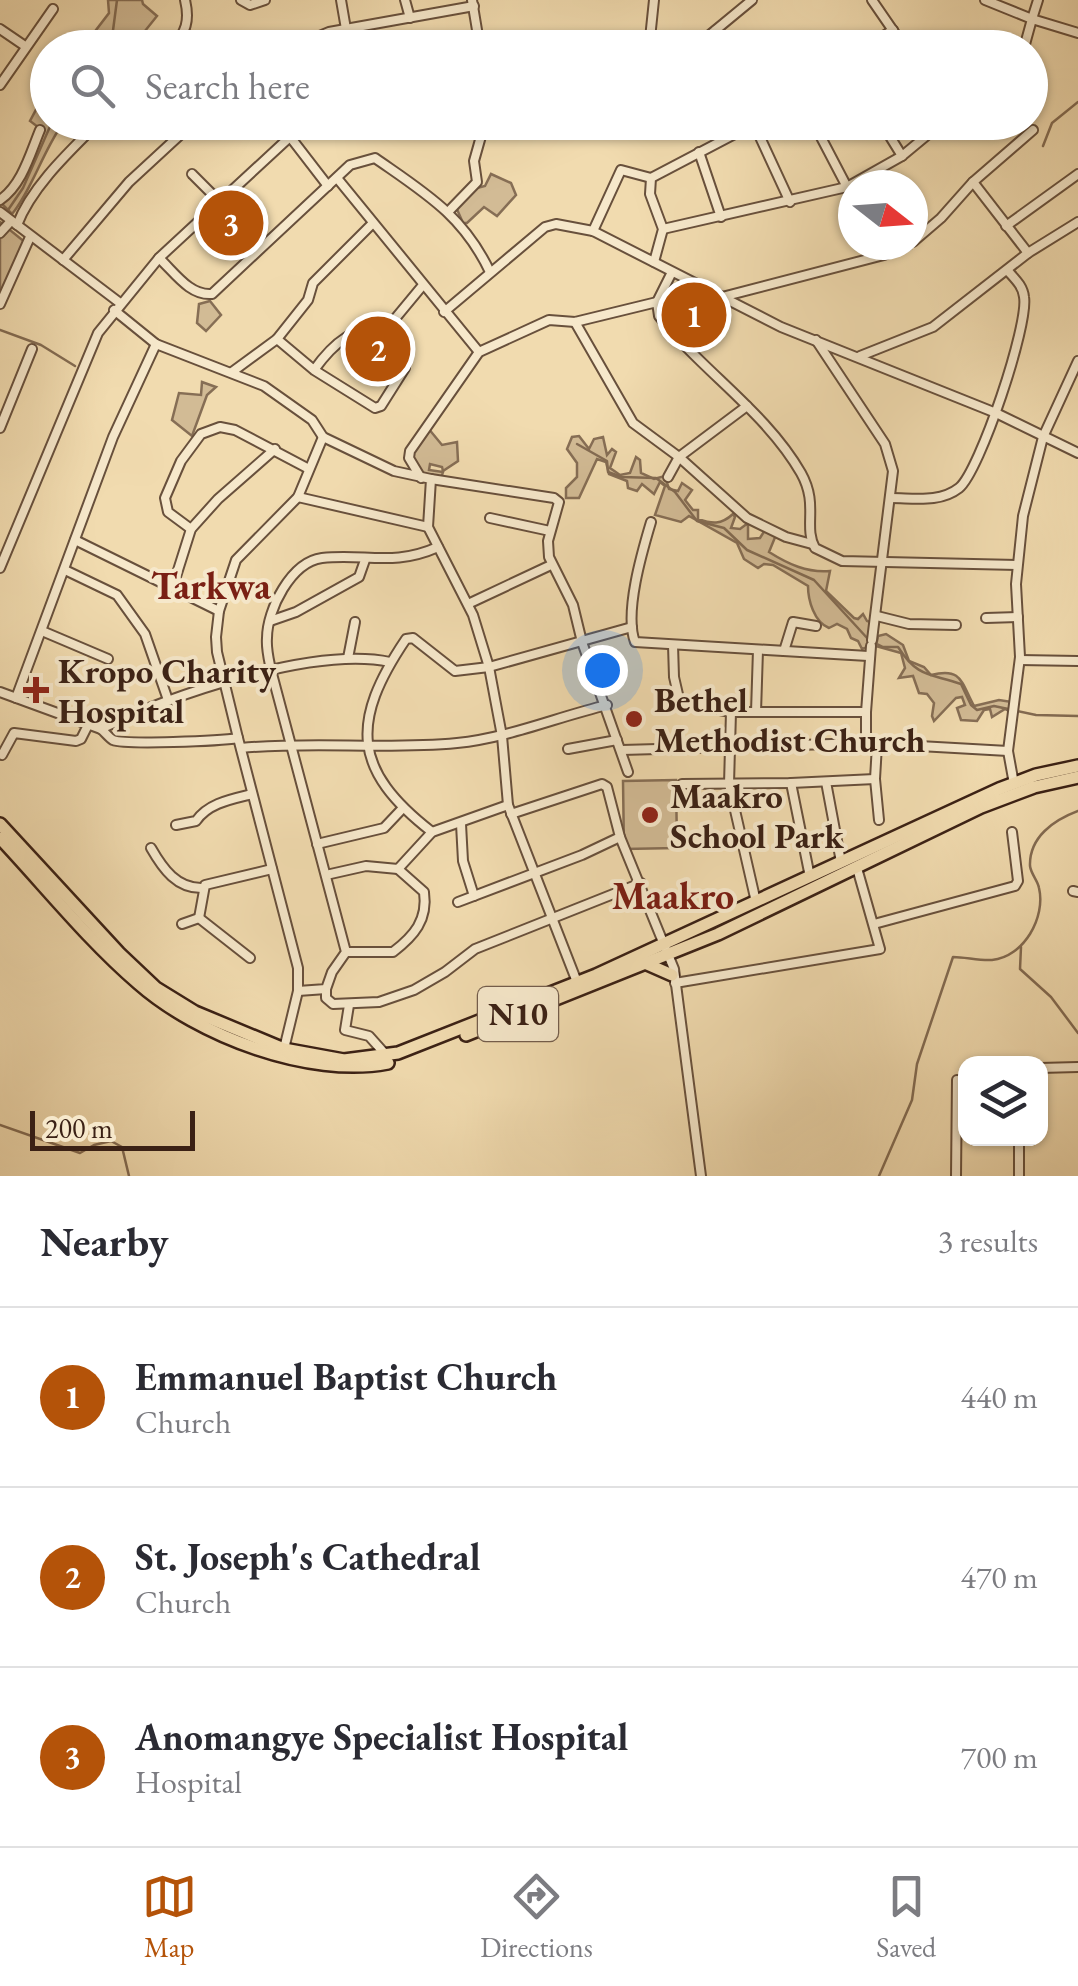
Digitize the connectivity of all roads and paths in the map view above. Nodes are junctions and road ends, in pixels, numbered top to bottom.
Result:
1 (185, 0) edge
2 (241, 0) edge
3 (265, 0) edge
4 (341, 0) edge
5 (405, 0) edge
6 (654, 0) edge
7 (752, 0) edge
8 (872, 0) edge
9 (985, 0) edge
10 (1038, 0) edge
11 (473, 3) edge
12 (53, 8) dead end
13 (410, 18) junction
14 (1032, 18) junction
15 (346, 28) junction
16 (0, 29) edge
17 (37, 30) edge
18 (186, 30) edge
19 (340, 30) edge
20 (477, 30) edge
21 (651, 30) edge
22 (716, 30) edge
23 (892, 30) edge
24 (1029, 30) edge
25 (1078, 33) edge
26 (30, 39) edge
27 (25, 46) junction
28 (0, 85) edge
29 (36, 140) edge
30 (81, 140) edge
31 (174, 140) edge
32 (289, 140) edge
33 (293, 140) edge
34 (480, 140) edge
35 (722, 140) edge
36 (761, 140) edge
37 (822, 140) edge
38 (892, 140) edge
39 (921, 140) edge
40 (1021, 140) edge
41 (699, 152) junction
42 (902, 156) junction
43 (838, 170) edge
44 (877, 170) edge
45 (192, 174) dead end
46 (1078, 174) edge
47 (336, 178) junction
48 (651, 178) junction
49 (973, 182) junction
50 (328, 186) junction
51 (838, 189) edge
52 (0, 200) edge
53 (218, 201) junction
54 (790, 202) junction
55 (0, 212) edge
56 (448, 212) junction
57 (721, 218) junction
58 (12, 222) junction
59 (1078, 222) edge
60 (374, 223) junction
61 (1006, 226) junction
62 (662, 229) junction
63 (928, 229) edge
64 (593, 232) junction
65 (0, 233) edge
66 (30, 237) junction
67 (1028, 253) junction
68 (159, 258) junction
69 (63, 260) junction
70 (865, 260) edge
71 (654, 262) junction
72 (1008, 271) junction
73 (490, 272) junction
74 (672, 272) junction
75 (423, 286) junction
76 (722, 297) junction
77 (658, 302) junction
78 (0, 304) edge
79 (117, 306) junction
80 (444, 312) junction
81 (575, 322) junction
82 (389, 326) junction
83 (278, 339) junction
84 (816, 340) junction
85 (156, 344) junction
86 (32, 348) dead end
87 (479, 352) junction
88 (860, 356) junction
89 (1078, 361) edge
90 (314, 370) junction
91 (232, 372) junction
92 (1066, 392) junction
93 (1078, 396) edge
94 (747, 406) junction
95 (996, 413) junction
96 (0, 428) edge
97 (322, 437) junction
98 (1043, 437) junction
99 (275, 449) junction
100 (1078, 454) edge
101 (679, 458) junction
102 (308, 469) junction
103 (668, 477) dead end
104 (421, 478) junction
105 (431, 479) junction
106 (298, 497) junction
107 (891, 498) junction
108 (490, 518) dead end
109 (652, 522) dead end
110 (428, 527) junction
111 (191, 530) junction
112 (550, 531) junction
113 (75, 540) junction
114 (812, 544) junction
115 (438, 548) junction
116 (365, 560) junction
117 (884, 563) junction
118 (552, 565) junction
119 (1018, 566) junction
120 (0, 568) edge
121 (65, 570) junction
122 (172, 586) junction
123 (468, 604) junction
124 (220, 610) junction
125 (877, 616) junction
126 (986, 618) dead end
127 (1018, 618) junction
128 (270, 622) junction
129 (355, 622) dead end
130 (816, 626) dead end
131 (956, 626) dead end
132 (632, 627) junction
133 (42, 631) junction
134 (582, 642) junction
135 (673, 645) junction
136 (758, 650) junction
137 (784, 651) junction
138 (868, 656) junction
139 (348, 658) junction
140 (108, 659) dead end
141 (1020, 660) junction
142 (1078, 661) edge
143 (390, 662) junction
144 (489, 666) junction
145 (271, 670) junction
146 (224, 684) junction
147 (0, 692) edge
148 (16, 698) junction
149 (168, 700) junction
150 (606, 705) junction
151 (732, 712) junction
152 (756, 712) junction
153 (866, 712) junction
154 (88, 725) junction
155 (101, 729) junction
156 (502, 736) junction
157 (238, 738) junction
158 (617, 740) junction
159 (290, 743) junction
160 (866, 743) junction
161 (877, 745) junction
162 (368, 746) junction
163 (730, 747) junction
164 (241, 748) junction
165 (568, 748) dead end
166 (622, 750) junction
167 (1008, 751) junction
168 (2, 755) dead end
169 (1078, 766) edge
170 (628, 772) dead end
171 (1078, 777) edge
172 (875, 779) junction
173 (826, 782) junction
174 (682, 784) dead end
175 (729, 784) junction
176 (791, 784) junction
177 (1016, 788) junction
178 (252, 794) junction
179 (972, 807) junction
180 (402, 809) junction
181 (510, 810) junction
182 (879, 820) dead end
183 (0, 824) edge
184 (461, 824) junction
185 (176, 825) dead end
186 (432, 832) junction
187 (1012, 832) dead end
188 (620, 837) junction
189 (0, 838) edge
190 (317, 844) junction
191 (151, 848) dead end
192 (841, 862) junction
193 (857, 868) junction
194 (272, 869) junction
195 (398, 869) junction
196 (533, 873) junction
197 (326, 875) junction
198 (810, 877) junction
199 (641, 883) junction
200 (203, 888) junction
201 (474, 896) junction
202 (458, 902) dead end
203 (756, 902) junction
204 (199, 918) junction
205 (550, 919) junction
206 (182, 924) dead end
207 (874, 924) junction
208 (684, 949) junction
209 (666, 951) junction
210 (346, 952) junction
211 (250, 958) dead end
212 (646, 964) junction
213 (674, 977) junction
214 (576, 982) junction
215 (326, 989) junction
216 (298, 991) junction
217 (349, 1005) junction
218 (283, 1053) junction
219 (387, 1056) junction
220 (1078, 1067) edge
221 (1048, 1068) edge
222 (957, 1080) dead end
223 (1019, 1146) edge
224 (702, 1176) edge
225 (956, 1176) edge
226 (1019, 1176) edge

1 - 18 street
2 - 3 street
4 - 15 street
5 - 13 street
6 - 21 street
7 - 22 street
8 - 23 street
9 - 14 street
10 - 14 street
11 - 13 street
11 - 20 street
12 - 17 street
13 - 15 street
14 - 24 street
14 - 25 street
15 - 19 street
16 - 27 street
26 - 27 street
27 - 28 street
29 - 52 street
30 - 58 street
31 - 69 street
32 - 53 street
33 - 50 street
34 - 56 street
35 - 41 street
36 - 54 street
37 - 43 street
38 - 42 street
39 - 42 street
40 - 49 street
41 - 48 street
41 - 57 street
42 - 44 street
45 - 53 street
46 - 61 street
47 - 50 street
47 - 56 street
47 - 60 street
48 - 62 street
48 - 64 street
49 - 61 street
49 - 63 street
50 - 68 street
51 - 54 street
53 - 68 street
54 - 57 street
55 - 58 street
56 - 73 street
57 - 62 street
58 - 65 street
58 - 66 street
59 - 67 street
60 - 75 street
60 - 83 street
61 - 67 street
62 - 71 street
64 - 71 street
64 - 73 street
66 - 69 street
66 - 78 street
67 - 72 street
68 - 79 street
69 - 79 street
70 - 76 street
71 - 74 street
72 - 88 street
72 - 95 street
73 - 80 street
74 - 76 street
74 - 77 street
75 - 80 street
75 - 82 street
76 - 84 street
77 - 81 street
77 - 94 street
79 - 85 street
79 - 120 street
80 - 87 street
81 - 87 street
81 - 101 street
82 - 90 street
82 - 90 street
83 - 90 street
83 - 91 street
84 - 88 street
84 - 107 street
85 - 91 street
85 - 113 street
86 - 96 street
87 - 104 street
88 - 95 street
89 - 92 street
91 - 97 street
92 - 93 street
92 - 98 street
94 - 101 street
94 - 114 street
95 - 98 street
95 - 107 street
97 - 102 street
97 - 104 street
98 - 100 street
98 - 119 street
99 - 102 street
99 - 111 street
99 - 111 street
101 - 103 street
101 - 114 street
102 - 106 street
104 - 105 street
105 - 110 street
105 - 112 street
106 - 110 street
106 - 124 street
107 - 117 street
108 - 112 street
109 - 132 street
110 - 115 street
111 - 122 street
112 - 118 street
113 - 121 street
113 - 122 street
114 - 117 street
115 - 116 street
115 - 123 street
116 - 128 street
116 - 128 street
117 - 119 street
117 - 125 street
118 - 123 street
118 - 134 street
119 - 127 street
121 - 133 street
121 - 149 street
122 - 124 street
123 - 144 street
124 - 146 street
125 - 131 street
125 - 138 street
126 - 127 street
127 - 141 street
128 - 145 street
129 - 139 street
130 - 137 street
132 - 134 street
132 - 135 street
133 - 140 street
133 - 148 street
134 - 144 street
134 - 150 street
135 - 136 street
135 - 151 street
136 - 137 street
136 - 152 street
137 - 138 street
138 - 153 street
139 - 143 street
139 - 145 street
141 - 142 street
141 - 167 street
143 - 144 street
143 - 162 street
144 - 156 street
145 - 146 street
145 - 159 street
146 - 149 street
146 - 157 street
147 - 148 street
148 - 154 street
149 - 155 street
150 - 156 street
150 - 158 street
151 - 152 street
151 - 163 street
152 - 153 street
153 - 160 street
154 - 155 street
154 - 168 street
155 - 157 street
156 - 162 street
156 - 181 street
157 - 164 street
158 - 165 street
158 - 166 street
159 - 162 street
159 - 164 street
159 - 190 street
160 - 161 street
160 - 163 street
161 - 167 street
161 - 172 street
162 - 180 street
163 - 166 street
163 - 175 street
164 - 178 street
166 - 170 street
167 - 177 street
169 - 177 highway, N10
171 - 177 highway, N10
172 - 173 street
172 - 182 street
173 - 176 street
173 - 192 street
174 - 175 street
175 - 176 street
175 - 203 street
176 - 198 street
177 - 179 highway, N10
178 - 185 street
178 - 194 street
179 - 192 highway, N10
179 - 193 highway, N10
180 - 186 street
180 - 190 street
181 - 184 street
181 - 188 street
181 - 196 street
183 - 218 highway, N10
184 - 186 street
184 - 201 street
186 - 195 street
187 - 207 street
188 - 196 street
188 - 199 street
189 - 218 highway, N10
190 - 197 street
191 - 200 street
192 - 198 highway, N10
193 - 207 street
193 - 208 highway, N10
194 - 200 street
194 - 216 street
195 - 197 street
195 - 210 street
196 - 201 street
196 - 205 street
197 - 210 street
198 - 203 highway, N10
199 - 205 street
199 - 209 street
200 - 204 street
201 - 202 street
203 - 209 highway, N10
204 - 206 street
204 - 211 street
205 - 214 street
205 - 217 street
207 - 213 street
208 - 209 highway, N10
208 - 213 highway
209 - 212 highway, N10
209 - 213 street
209 - 214 highway, N10
210 - 215 street
212 - 213 highway
212 - 218 highway, N10
213 - 224 street
214 - 219 highway, N10
215 - 216 street
215 - 217 street
216 - 218 street
217 - 219 street
218 - 219 highway, N10
220 - 221 street
222 - 225 street
223 - 226 street

